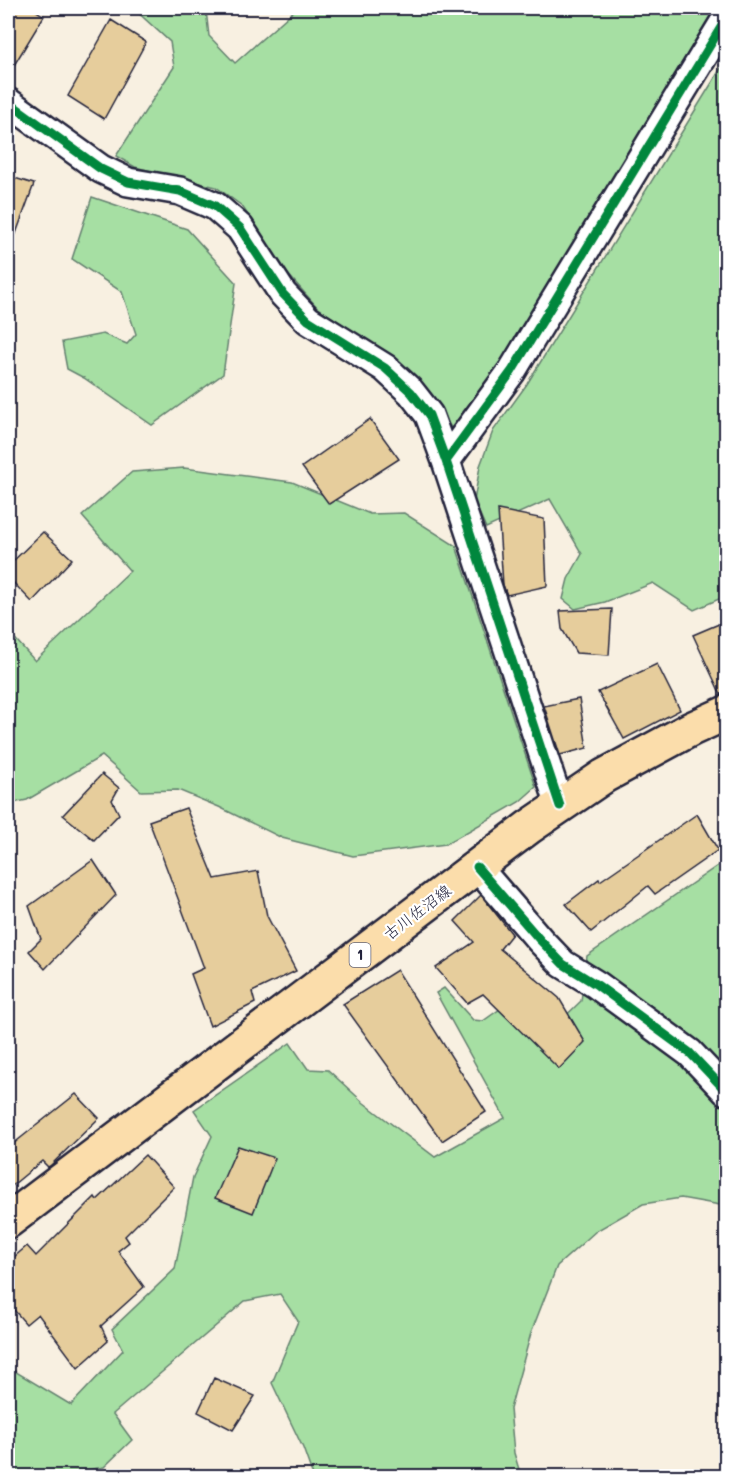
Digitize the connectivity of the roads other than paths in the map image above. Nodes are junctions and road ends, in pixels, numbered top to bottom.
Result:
1 (726, 19) edge
2 (8, 102) edge
3 (446, 460) junction
4 (726, 713) edge
5 (560, 806) junction
6 (477, 867) junction
7 (726, 1091) edge
8 (8, 1221) edge

1 - 3 street
2 - 3 street
3 - 5 street
4 - 5 main road, 古川佐沼線 / 1
5 - 6 main road, 古川佐沼線 / 1
6 - 7 street
6 - 8 main road, 古川佐沼線 / 1

